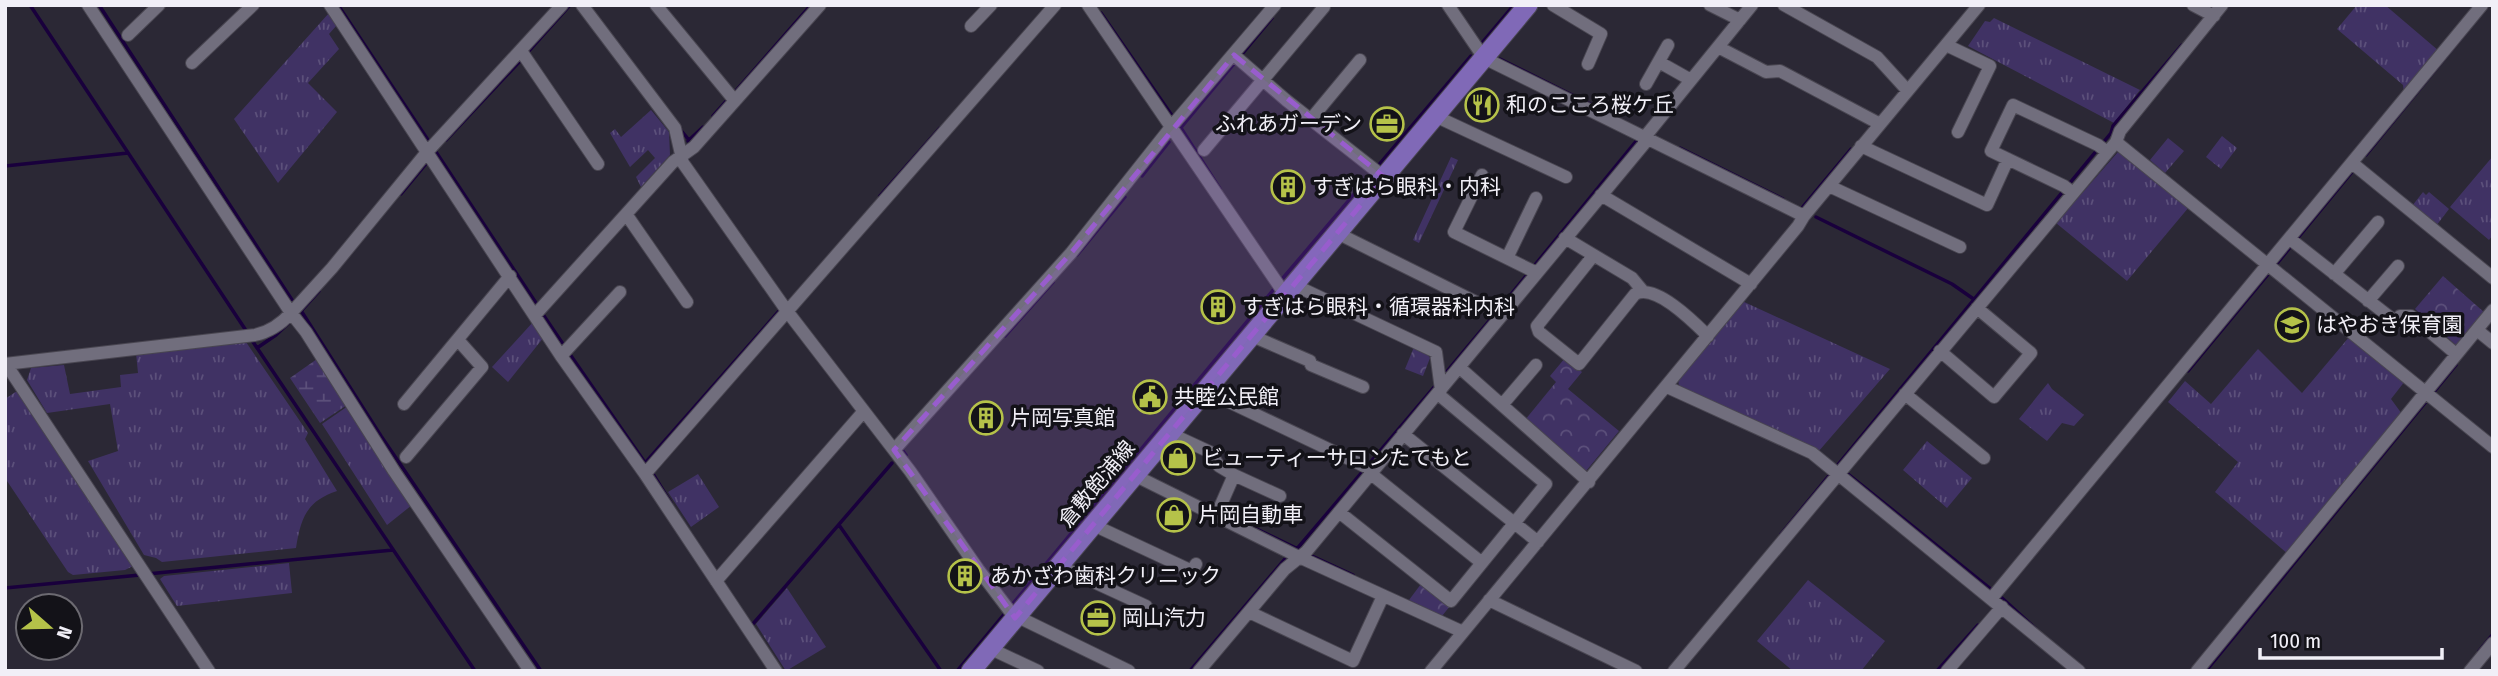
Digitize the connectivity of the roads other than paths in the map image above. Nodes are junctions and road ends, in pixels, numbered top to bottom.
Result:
1 (88, 5) edge
2 (159, 5) edge
3 (253, 5) edge
4 (330, 5) edge
5 (562, 5) edge
6 (582, 5) edge
7 (656, 5) edge
8 (820, 5) edge
9 (991, 5) edge
10 (1055, 5) edge
11 (1088, 5) edge
12 (1276, 5) edge
13 (1448, 5) edge
14 (1528, 5) edge
15 (1553, 5) edge
16 (1710, 5) edge
17 (1752, 5) edge
18 (1784, 5) edge
19 (1979, 5) edge
20 (2193, 5) edge
21 (2222, 5) edge
22 (2482, 5) edge
23 (1324, 7) dead end
24 (2214, 16) junction
25 (1736, 18) junction
26 (971, 26) dead end
27 (128, 35) dead end
28 (1668, 45) dead end
29 (1946, 45) junction
30 (1718, 47) junction
31 (523, 54) junction
32 (1237, 58) junction
33 (1484, 58) junction
34 (1360, 60) dead end
35 (1658, 62) junction
36 (192, 63) dead end
37 (1588, 64) dead end
38 (1688, 78) junction
39 (1262, 80) junction
40 (1646, 84) dead end
41 (1906, 88) junction
42 (733, 98) junction
43 (1435, 116) junction
44 (1311, 119) junction
45 (1876, 122) junction
46 (1171, 127) junction
47 (1958, 132) dead end
48 (1644, 138) junction
49 (1861, 146) junction
50 (2106, 147) junction
51 (1204, 150) dead end
52 (431, 152) junction
53 (681, 156) junction
54 (2008, 159) junction
55 (598, 164) dead end
56 (2355, 166) junction
57 (1377, 172) junction
58 (1482, 175) dead end
59 (1566, 177) dead end
60 (1829, 186) junction
61 (2068, 190) junction
62 (1601, 195) junction
63 (1536, 198) dead end
64 (626, 214) junction
65 (1804, 216) junction
66 (2378, 222) dead end
67 (1337, 233) junction
68 (1564, 238) junction
69 (2293, 242) junction
70 (1960, 247) dead end
71 (1593, 256) junction
72 (1507, 258) junction
73 (2398, 266) dead end
74 (2271, 268) junction
75 (1533, 271) junction
76 (2334, 274) junction
77 (510, 276) junction
78 (2493, 278) edge
79 (1747, 282) junction
80 (1288, 289) junction
81 (1642, 290) junction
82 (620, 292) dead end
83 (2368, 300) junction
84 (687, 302) dead end
85 (1977, 308) junction
86 (789, 309) junction
87 (2493, 310) edge
88 (539, 311) junction
89 (295, 312) junction
90 (1498, 313) junction
91 (1705, 333) junction
92 (1250, 335) junction
93 (2483, 335) edge
94 (458, 340) junction
95 (1940, 351) junction
96 (565, 352) junction
97 (2456, 354) junction
98 (6, 364) edge
99 (1536, 365) dead end
100 (1460, 368) junction
101 (1440, 385) junction
102 (1363, 387) dead end
103 (1667, 387) junction
104 (1204, 390) junction
105 (1905, 394) junction
106 (2429, 395) junction
107 (404, 404) dead end
108 (1502, 405) junction
109 (864, 411) junction
110 (1169, 433) junction
111 (1403, 434) junction
112 (2493, 447) edge
113 (894, 450) junction
114 (406, 457) dead end
115 (1984, 458) dead end
116 (1367, 469) junction
117 (1835, 470) junction
118 (645, 474) junction
119 (1134, 475) junction
120 (1234, 475) junction
121 (1586, 479) junction
122 (1280, 496) dead end
123 (1217, 512) junction
124 (1339, 512) junction
125 (1095, 523) junction
126 (1514, 523) junction
127 (1535, 540) junction
128 (1299, 557) junction
129 (1482, 563) junction
130 (1196, 564) dead end
131 (1059, 566) junction
132 (718, 578) junction
133 (1383, 596) junction
134 (1489, 600) junction
135 (1996, 600) junction
136 (1146, 607) dead end
137 (1249, 612) junction
138 (1012, 613) junction
139 (1460, 631) junction
140 (2493, 643) edge
141 (989, 648) junction
142 (1202, 668) edge
143 (209, 671) edge
144 (530, 671) edge
145 (776, 671) edge
146 (971, 671) edge
147 (1038, 671) edge
148 (1129, 671) edge
149 (1218, 671) edge
150 (1431, 671) edge
151 (1636, 671) edge
152 (1674, 671) edge
153 (1947, 671) edge
154 (2079, 671) edge
155 (2197, 671) edge
156 (2470, 671) edge

1 - 89 street
2 - 27 street
3 - 36 street
4 - 52 street
5 - 31 street
6 - 53 street
7 - 42 street
8 - 42 street
9 - 26 street
10 - 86 street
11 - 46 street
12 - 32 street
13 - 33 street
14 - 33 main road, 倉敷飽浦線
15 - 37 street
16 - 25 street
17 - 25 street
18 - 41 street
19 - 29 street
20 - 24 street
21 - 24 street
22 - 56 street
23 - 39 street
24 - 50 street
25 - 30 street
28 - 35 street
29 - 41 street
29 - 47 street
30 - 38 street
30 - 45 street
31 - 52 street
31 - 55 street
32 - 39 street
32 - 46 street
33 - 43 main road, 倉敷飽浦線
33 - 48 street
34 - 44 street
35 - 38 street
35 - 40 street
38 - 48 street
39 - 44 street
39 - 51 street
41 - 45 street
42 - 53 street
43 - 57 main road, 倉敷飽浦線
43 - 59 street
44 - 57 street
45 - 49 street
46 - 80 street
46 - 113 street
48 - 62 street
48 - 65 street
49 - 54 street
49 - 60 street
50 - 54 street
50 - 61 street
50 - 74 street
52 - 77 street
52 - 89 street
53 - 64 street
53 - 86 street
54 - 61 street
56 - 69 street
56 - 78 street
57 - 67 main road, 倉敷飽浦線
58 - 72 street
60 - 65 street
60 - 70 street
61 - 85 street
62 - 68 street
62 - 79 street
63 - 72 street
64 - 84 street
64 - 88 street
65 - 79 street
66 - 76 street
67 - 80 main road, 倉敷飽浦線
67 - 90 street
68 - 71 street
68 - 75 street
69 - 74 street
69 - 76 street
71 - 81 street
71 - 81 street
72 - 75 street
73 - 83 street
74 - 106 street
74 - 135 street
75 - 90 street
76 - 83 street
77 - 88 street
77 - 94 street
79 - 91 street
80 - 92 main road, 倉敷飽浦線
80 - 101 street
81 - 91 street
82 - 96 street
83 - 97 street
85 - 95 street
85 - 95 street
86 - 109 street
86 - 118 street
87 - 93 street
88 - 96 street
89 - 98 street
89 - 144 street
90 - 100 street
91 - 103 street
92 - 102 street
92 - 104 main road, 倉敷飽浦線
93 - 97 street
94 - 107 street
94 - 114 street
95 - 105 street
96 - 118 street
97 - 106 street
98 - 143 street
99 - 108 street
100 - 101 street
100 - 108 street
101 - 111 street
101 - 126 street
103 - 117 street
103 - 121 street
104 - 110 main road, 倉敷飽浦線
104 - 116 street
105 - 115 street
105 - 117 street
106 - 112 street
106 - 155 street
108 - 121 street
109 - 113 street
109 - 132 street
110 - 119 main road, 倉敷飽浦線
110 - 120 street
111 - 116 street
111 - 126 street
113 - 138 street
116 - 124 street
116 - 129 street
117 - 135 street
117 - 152 street
118 - 132 street
119 - 123 street
119 - 125 main road, 倉敷飽浦線
120 - 122 street
120 - 123 street
121 - 127 street
123 - 128 street
124 - 128 street
124 - 129 street
125 - 130 street
125 - 131 main road, 倉敷飽浦線
126 - 127 street
126 - 129 street
127 - 134 street
128 - 133 street
128 - 137 street
131 - 136 street
131 - 138 main road, 倉敷飽浦線
132 - 145 street
133 - 137 street
133 - 139 street
134 - 139 street
134 - 151 street
135 - 153 street
135 - 154 street
137 - 142 street
138 - 141 main road, 倉敷飽浦線
138 - 148 street
139 - 150 street
140 - 156 street
141 - 146 main road, 倉敷飽浦線
141 - 147 street
142 - 149 street

